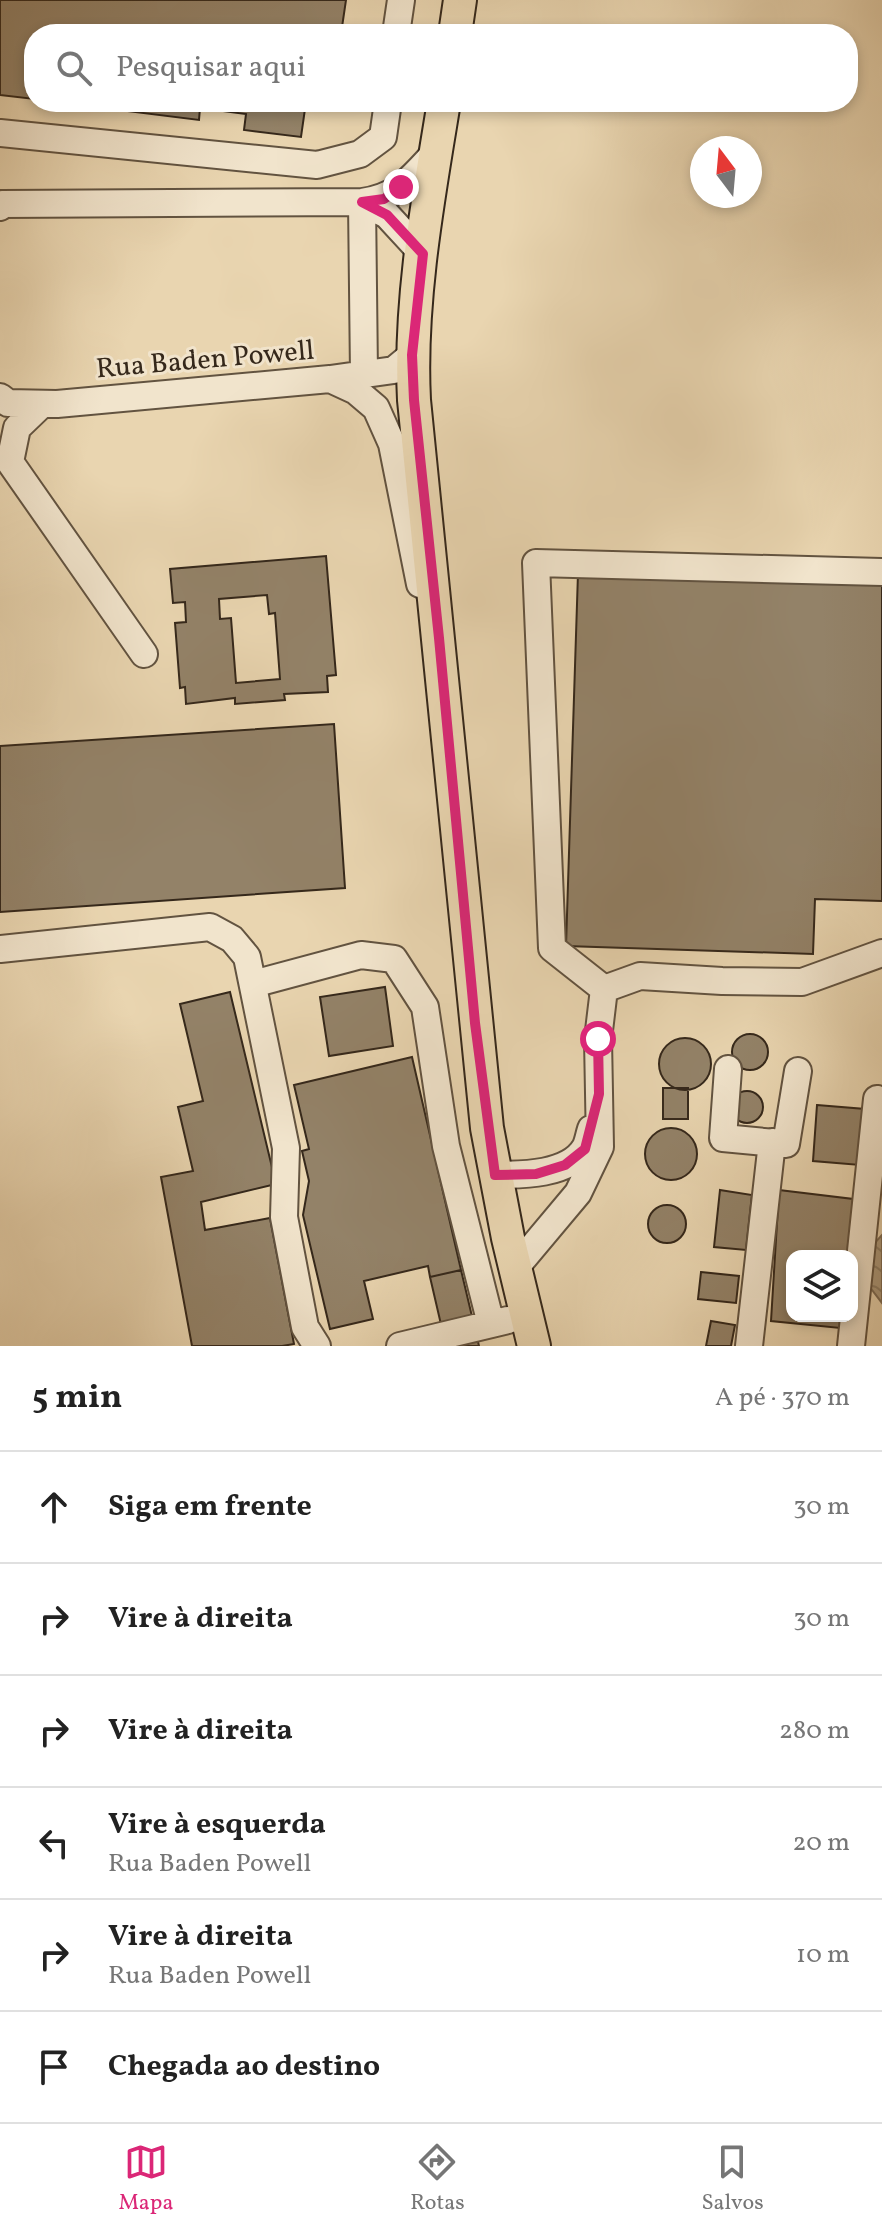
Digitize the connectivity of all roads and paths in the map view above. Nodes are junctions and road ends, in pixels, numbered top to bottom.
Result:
1 (401, 0) edge
2 (460, 0) edge
3 (397, 24) edge
4 (456, 24) edge
5 (387, 112) edge
6 (442, 112) edge
7 (0, 133) edge
8 (436, 152) junction
9 (362, 202) junction
10 (1, 204) edge
11 (423, 254) junction
12 (412, 355) junction
13 (364, 374) junction
14 (330, 379) junction
15 (0, 397) edge
16 (42, 404) junction
17 (5, 452) edge
18 (882, 572) edge
19 (144, 654) dead end
20 (443, 677) junction
21 (0, 949) edge
22 (882, 953) edge
23 (253, 984) junction
24 (604, 989) junction
25 (728, 1069) dead end
26 (798, 1071) dead end
27 (599, 1094) junction
28 (877, 1099) dead end
29 (772, 1142) junction
30 (495, 1175) junction
31 (516, 1267) junction
32 (491, 1324) junction
33 (530, 1331) edge
34 (317, 1346) edge
35 (400, 1346) edge
36 (749, 1346) edge
37 (851, 1346) edge

1 - 3 street
2 - 4 main road
5 - 7 street
6 - 8 main road
8 - 9 street
8 - 11 main road
9 - 10 street
9 - 11 street
9 - 13 street
11 - 12 main road
12 - 13 street, Rua Baden Powell
12 - 20 main road
13 - 14 street, Rua Baden Powell
14 - 16 street, Rua Baden Powell
14 - 20 street
15 - 16 street, Rua Baden Powell
16 - 17 street
17 - 19 street
18 - 24 street
20 - 30 main road
21 - 23 street
22 - 24 street
23 - 32 street
23 - 34 street
24 - 27 street
25 - 29 street
26 - 29 street
27 - 30 street
27 - 31 street
28 - 37 street
29 - 36 street
30 - 31 main road
31 - 33 main road
32 - 33 street
32 - 35 street

